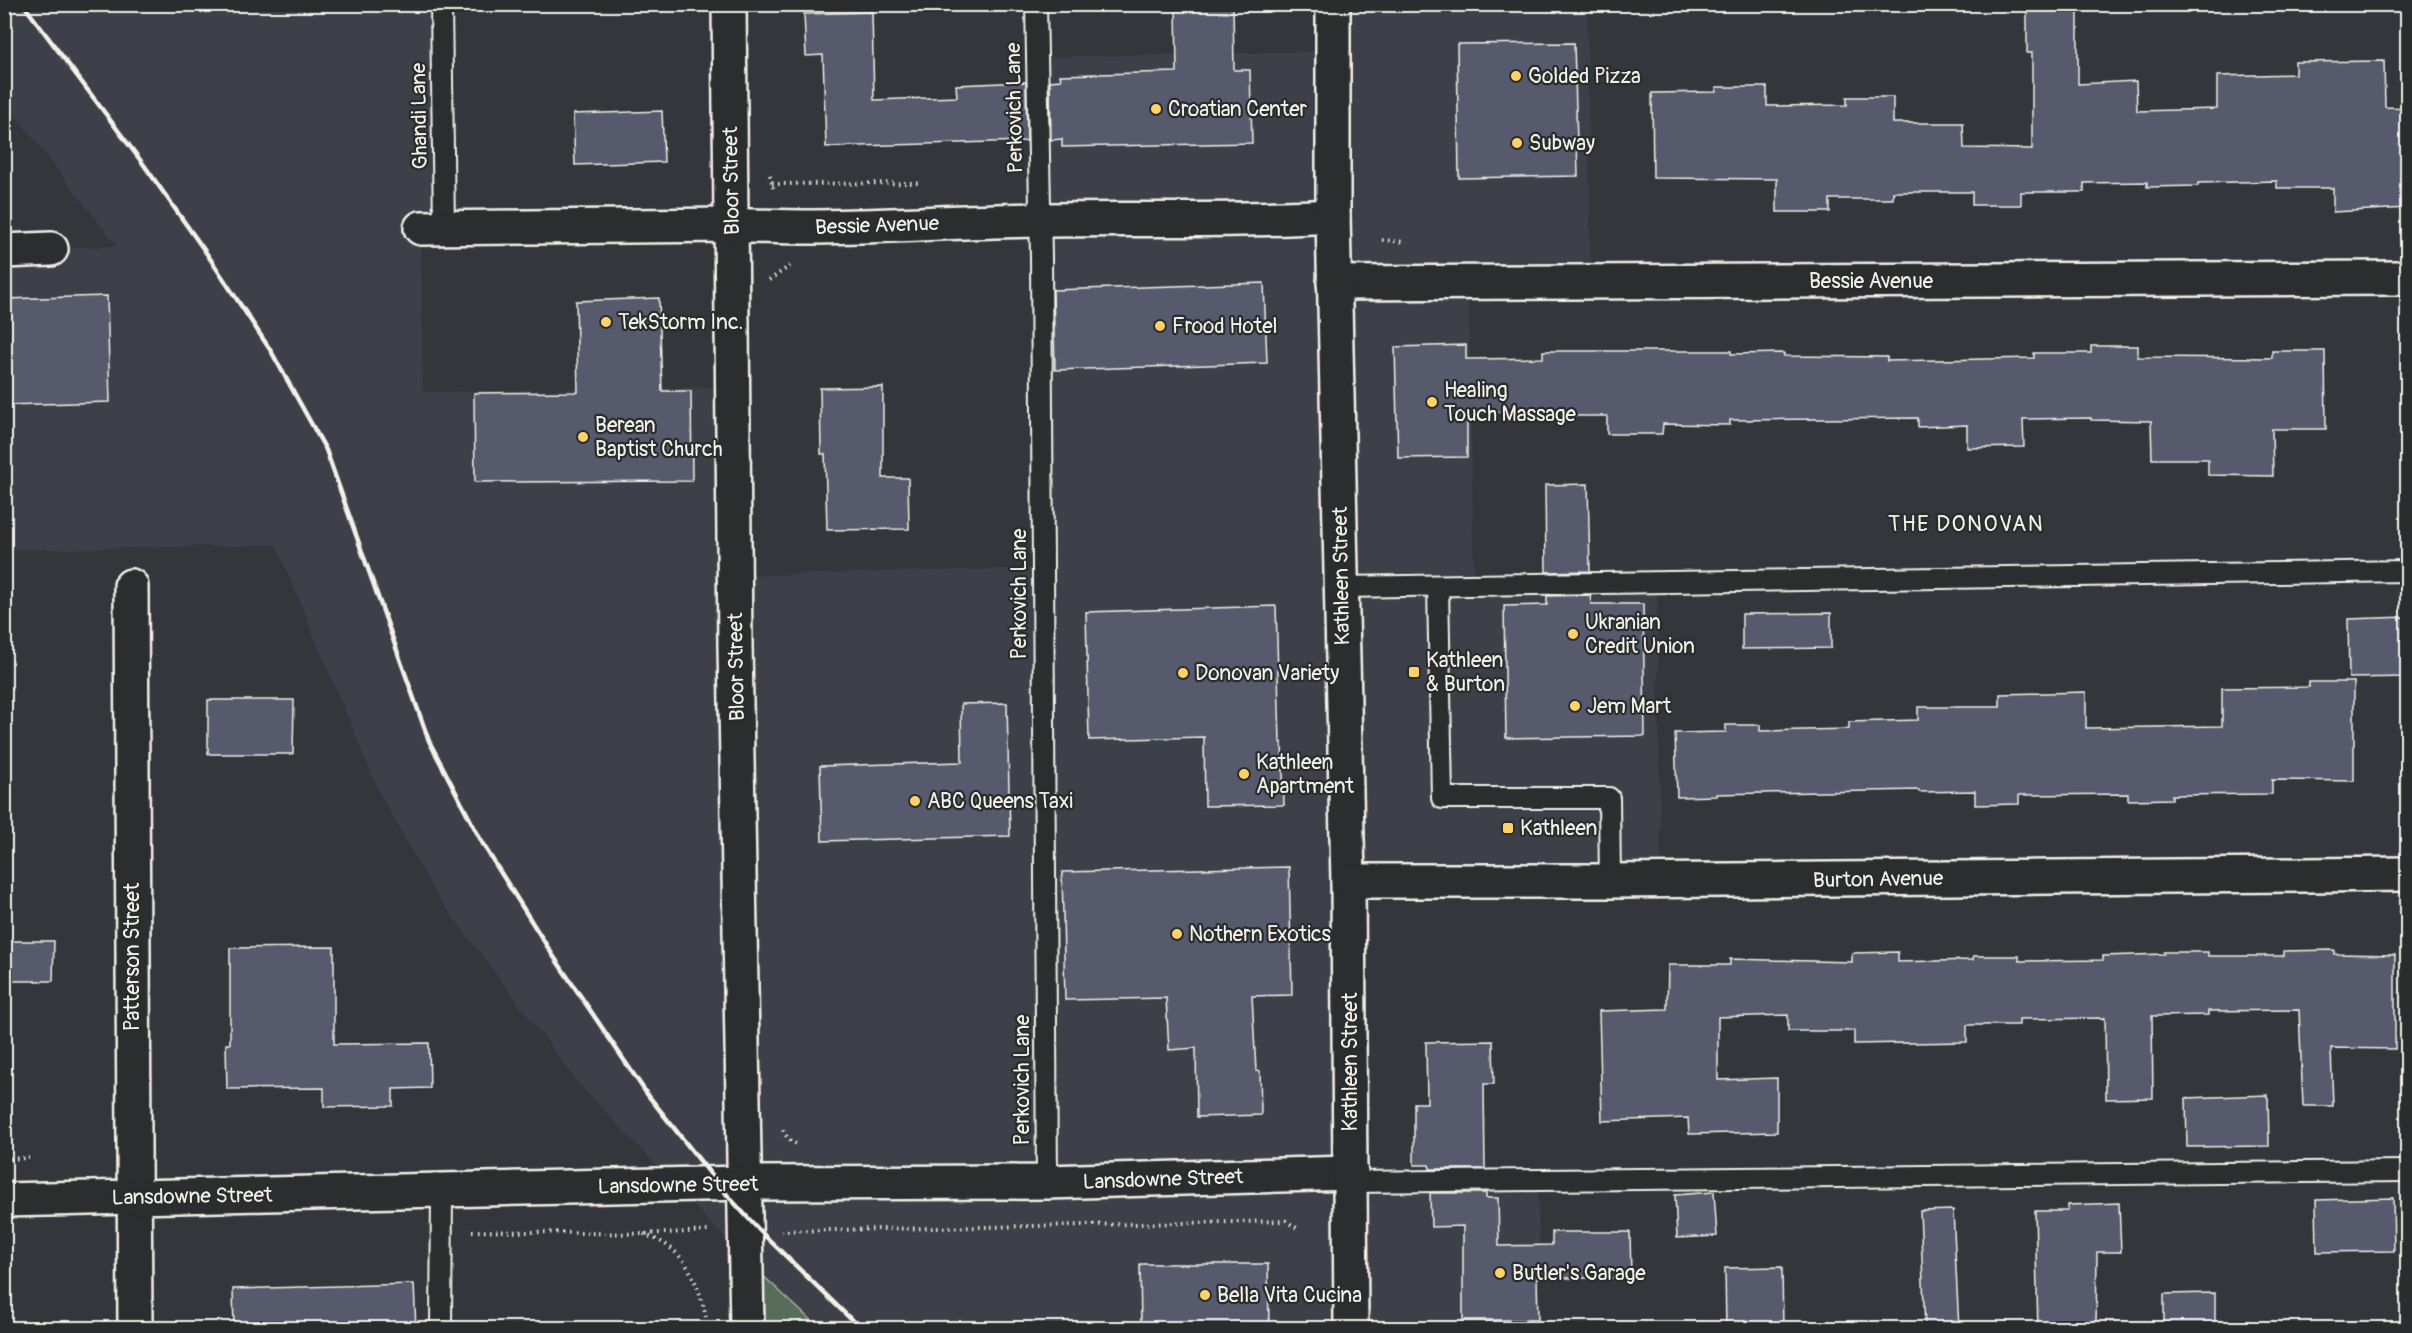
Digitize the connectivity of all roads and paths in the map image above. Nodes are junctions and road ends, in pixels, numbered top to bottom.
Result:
1 (441, 4) edge
2 (729, 4) edge
3 (1036, 4) edge
4 (1333, 4) edge
5 (731, 182) junction
6 (924, 183) dead end
7 (1333, 216) junction
8 (1041, 220) junction
9 (731, 225) junction
10 (433, 228) joint
11 (51, 249) dead end
12 (4, 251) edge
13 (2408, 278) edge
14 (1334, 283) junction
15 (2408, 571) edge
16 (131, 586) dead end
17 (1438, 586) junction
18 (1341, 587) junction
19 (2408, 874) edge
20 (1348, 881) junction
21 (1610, 881) junction
22 (2408, 1171) edge
23 (1351, 1178) junction
24 (1047, 1182) junction
25 (745, 1183) junction
26 (442, 1191) junction
27 (134, 1198) junction
28 (4, 1200) edge
29 (441, 1230) junction
30 (746, 1230) junction
31 (1300, 1230) dead end
32 (643, 1234) junction
33 (707, 1319) dead end
34 (135, 1329) edge
35 (441, 1329) edge
36 (747, 1329) edge
37 (1351, 1329) edge

1 - 10 lane, Ghandi Lane
2 - 5 street, Bloor Street
3 - 8 lane, Perkovich Lane
4 - 7 street, Kathleen Street
5 - 6 path
5 - 9 street, Bloor Street
7 - 8 street, Bessie Avenue
7 - 14 street, Kathleen Street
8 - 9 street, Bessie Avenue
8 - 24 lane, Perkovich Lane
9 - 10 street, Bessie Avenue
9 - 25 street, Bloor Street
11 - 12 street
13 - 14 street, Bessie Avenue
14 - 18 street, Kathleen Street
15 - 17 lane
16 - 27 street, Patterson Street
17 - 18 lane
17 - 21 lane
18 - 20 street, Kathleen Street
19 - 21 street, Burton Avenue
20 - 21 street, Burton Avenue
20 - 23 street, Kathleen Street
22 - 23 lane
23 - 24 street, Lansdowne Street
23 - 37 street, Kathleen Street
24 - 25 street, Lansdowne Street
25 - 26 street, Lansdowne Street
25 - 30 street, Bloor Street
26 - 27 street, Lansdowne Street
26 - 29 lane
27 - 28 street, Lansdowne Street
27 - 34 street, Patterson Street
29 - 32 path
29 - 35 lane
30 - 31 path
30 - 32 path
30 - 36 street, Bloor Street
32 - 33 path

